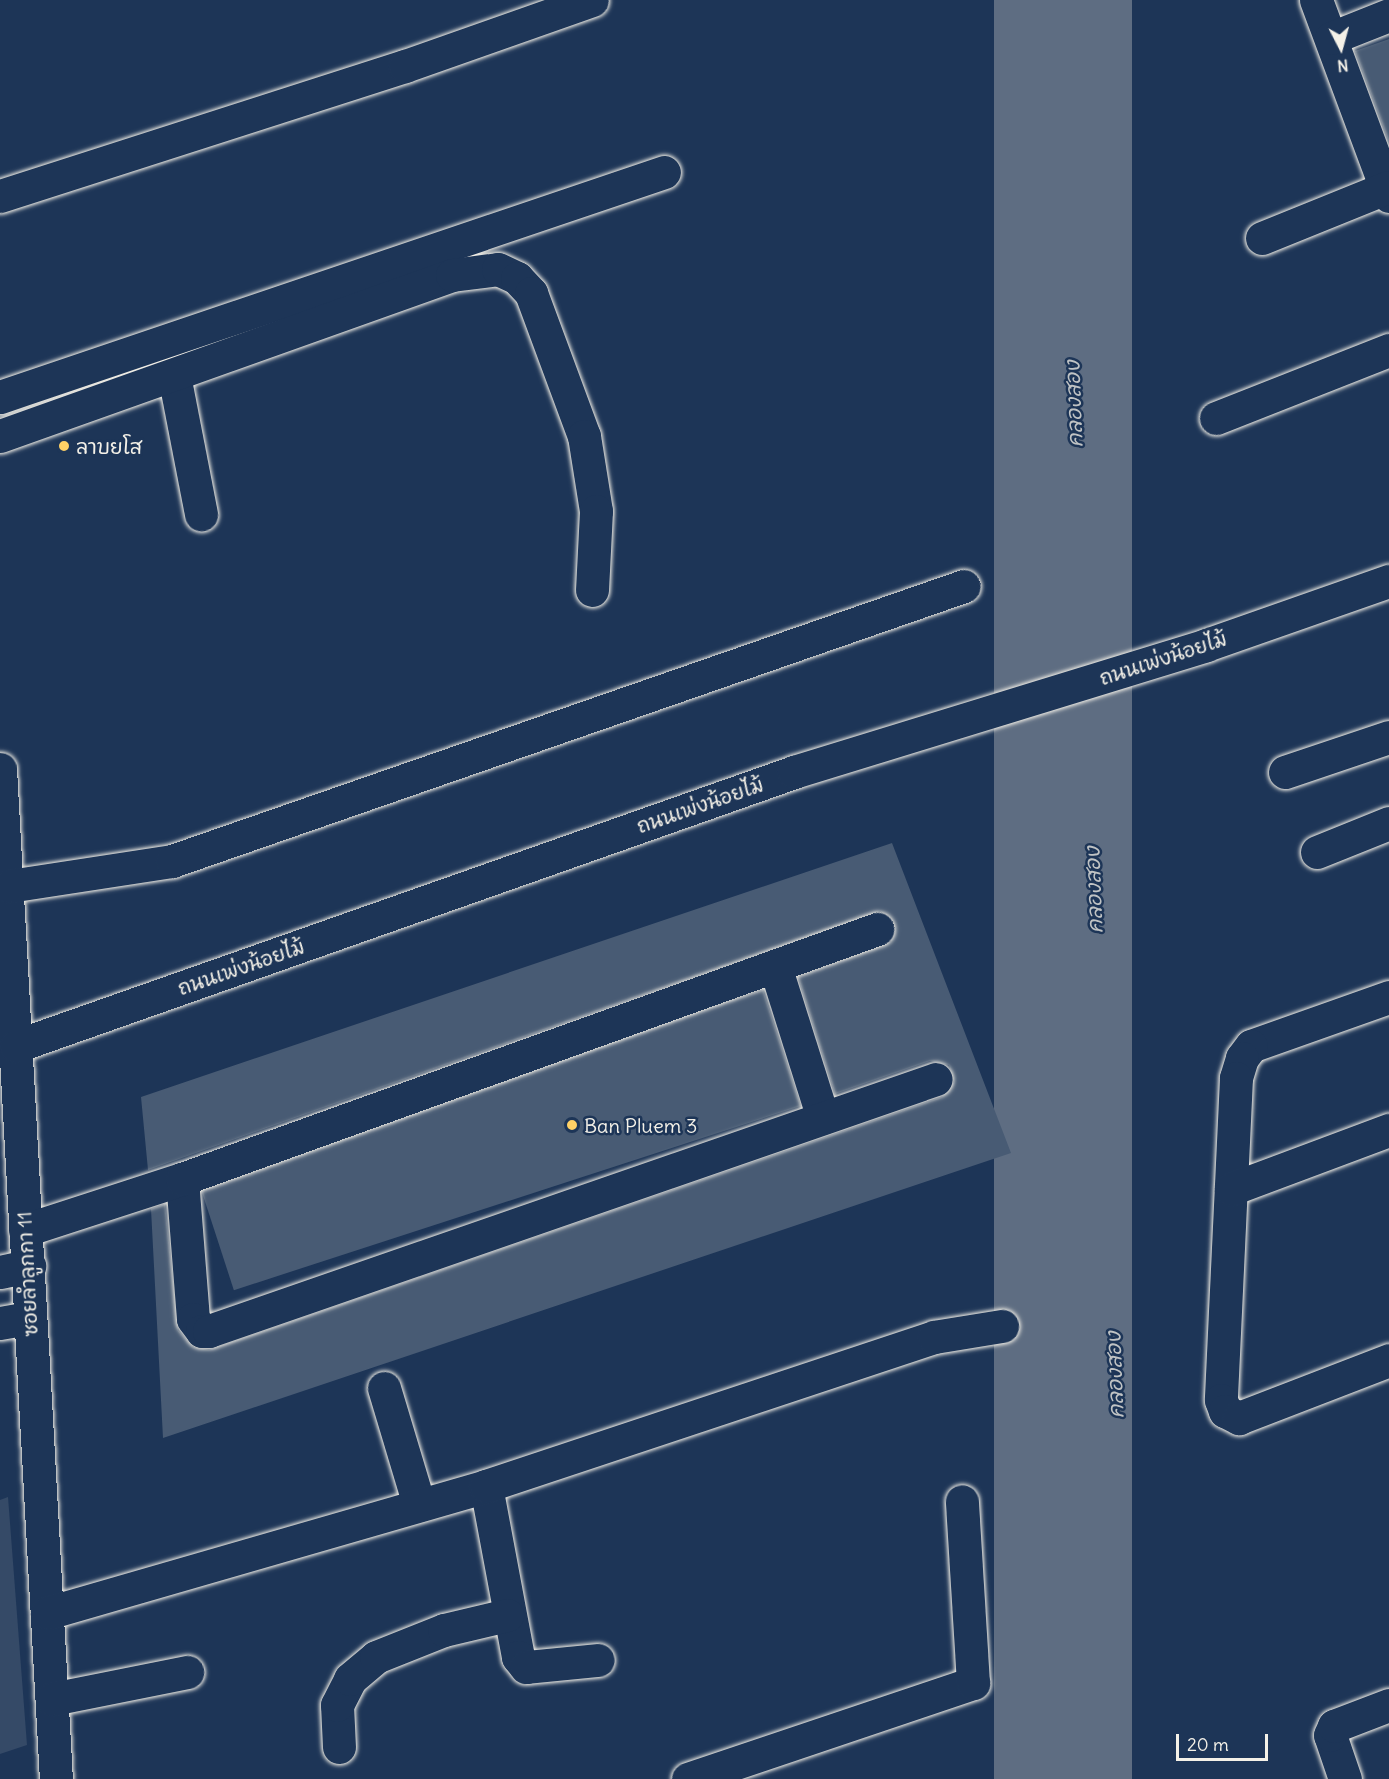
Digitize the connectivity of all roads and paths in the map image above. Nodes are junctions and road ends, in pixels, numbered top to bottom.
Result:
1 (592, 0) edge
2 (1316, 0) edge
3 (1389, 15) edge
4 (1331, 38) junction
5 (664, 172) dead end
6 (1387, 192) edge
7 (0, 196) edge
8 (1262, 238) dead end
9 (1389, 350) edge
10 (174, 375) junction
11 (0, 398) edge
12 (1216, 418) dead end
13 (0, 436) edge
14 (201, 514) dead end
15 (1388, 585) edge
16 (964, 586) dead end
17 (592, 590) dead end
18 (1389, 737) edge
19 (0, 770) edge
20 (1285, 772) dead end
21 (1389, 824) edge
22 (3, 828) edge
23 (1317, 852) dead end
24 (6, 895) edge
25 (877, 929) dead end
26 (775, 966) junction
27 (6, 986) edge
28 (1389, 997) edge
29 (16, 1046) junction
30 (936, 1078) dead end
31 (824, 1118) junction
32 (1389, 1130) edge
33 (10, 1134) edge
34 (182, 1179) junction
35 (1231, 1190) junction
36 (25, 1230) junction
37 (15, 1269) edge
38 (14, 1321) edge
39 (1002, 1326) dead end
40 (1389, 1360) edge
41 (384, 1388) dead end
42 (486, 1486) junction
43 (962, 1501) dead end
44 (419, 1505) junction
45 (47, 1613) junction
46 (507, 1615) junction
47 (598, 1660) dead end
48 (187, 1672) dead end
49 (52, 1699) junction
50 (1389, 1705) edge
51 (339, 1747) dead end
52 (56, 1779) edge
53 (688, 1779) edge
54 (1345, 1779) edge

1 - 7 street
2 - 4 street
3 - 4 street
4 - 6 street
5 - 11 street
6 - 8 street
9 - 12 street
10 - 13 street
10 - 14 street
10 - 17 street
15 - 29 street, ถนนเพ่งน้อยไม้
16 - 24 street
18 - 20 street
19 - 22 street, ซอยลำลูกกา 11
21 - 23 street
22 - 24 street, ซอยลำลูกกา 11
24 - 27 street, ซอยลำลูกกา 11
25 - 26 street
26 - 31 street
26 - 34 street
27 - 29 street, ซอยลำลูกกา 11
28 - 35 street
29 - 33 street, ซอยลำลูกกา 11
30 - 31 street
31 - 34 street
32 - 35 street
33 - 36 street, ซอยลำลูกกา 11
34 - 36 street
35 - 40 street
36 - 37 street, ซอยลำลูกกา 11
37 - 38 street, ซอยลำลูกกา 11
38 - 45 street, ซอยลำลูกกา 11
39 - 42 street
41 - 44 street
42 - 44 street
42 - 46 street
43 - 53 street
44 - 45 street
45 - 49 street, ซอยลำลูกกา 11
46 - 47 street
46 - 51 street
48 - 49 street
49 - 52 street, ซอยลำลูกกา 11
50 - 54 street

